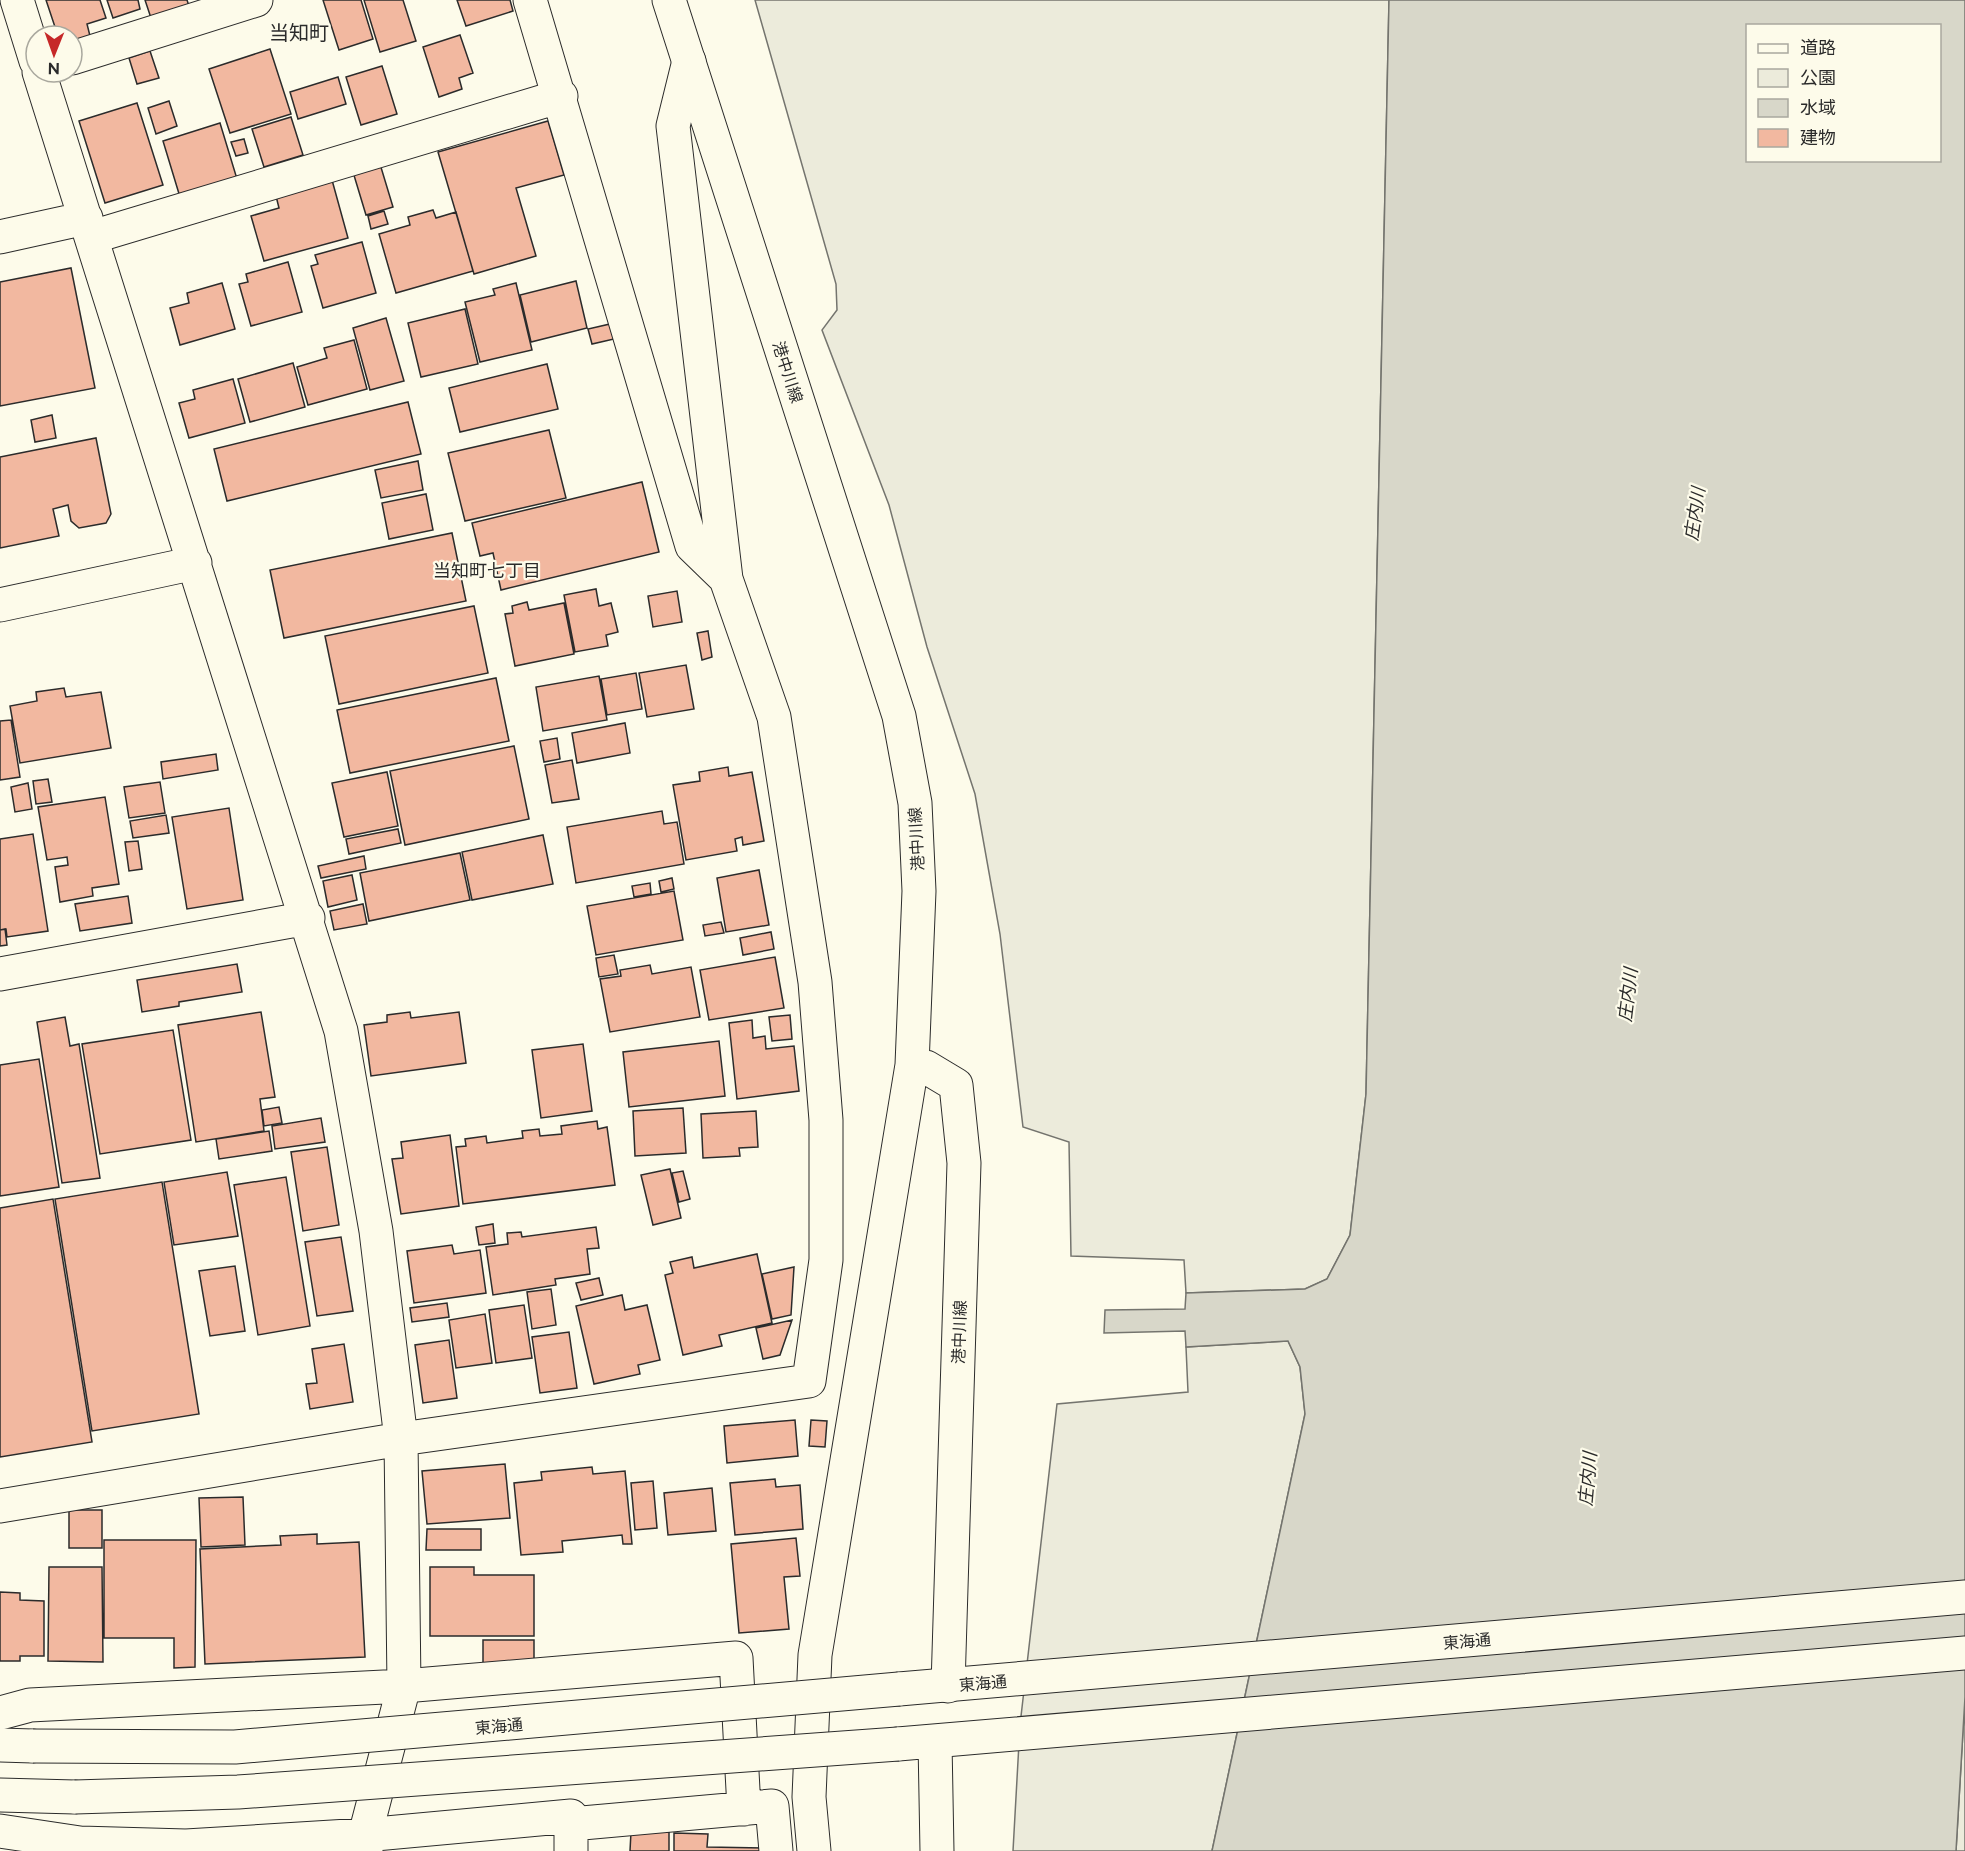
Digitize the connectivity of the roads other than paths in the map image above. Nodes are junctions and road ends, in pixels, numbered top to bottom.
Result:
1 (17, 0) edge
2 (256, 0) edge
3 (530, 0) edge
4 (669, 0) edge
5 (24, 24) edge
6 (84, 54) edge
7 (689, 61) junction
8 (43, 84) edge
9 (561, 96) junction
10 (89, 228) junction
11 (0, 237) edge
12 (195, 564) junction
13 (726, 579) junction
14 (0, 605) edge
15 (308, 918) junction
16 (0, 974) edge
17 (912, 1065) junction
18 (401, 1439) junction
19 (0, 1506) edge
20 (1965, 1597) edge
21 (1965, 1653) edge
22 (961, 1685) junction
23 (404, 1686) junction
24 (0, 1713) edge
25 (935, 1742) junction
26 (0, 1745) edge
27 (0, 1795) edge
28 (744, 1809) junction
29 (0, 1831) edge
30 (571, 1838) edge
31 (366, 1843) edge
32 (186, 1848) edge
33 (776, 1851) edge
34 (814, 1851) edge
35 (937, 1851) edge

1 - 5 street
2 - 6 street
3 - 9 street
4 - 7 street, 港中川線
7 - 13 street
7 - 17 street, 港中川線
8 - 10 street
9 - 10 street
9 - 13 street
10 - 11 street
10 - 12 street
12 - 14 street
12 - 15 street
13 - 18 street
15 - 16 street
15 - 18 street
17 - 22 street, 港中川線
17 - 34 street
18 - 19 street
18 - 23 street
20 - 22 street, 東海通
21 - 25 street
22 - 26 street, 東海通, bridge
23 - 24 street
23 - 28 street
23 - 31 street
25 - 27 street, bridge
25 - 35 street
28 - 30 street
28 - 33 street
29 - 32 street
30 - 31 street
31 - 32 street

